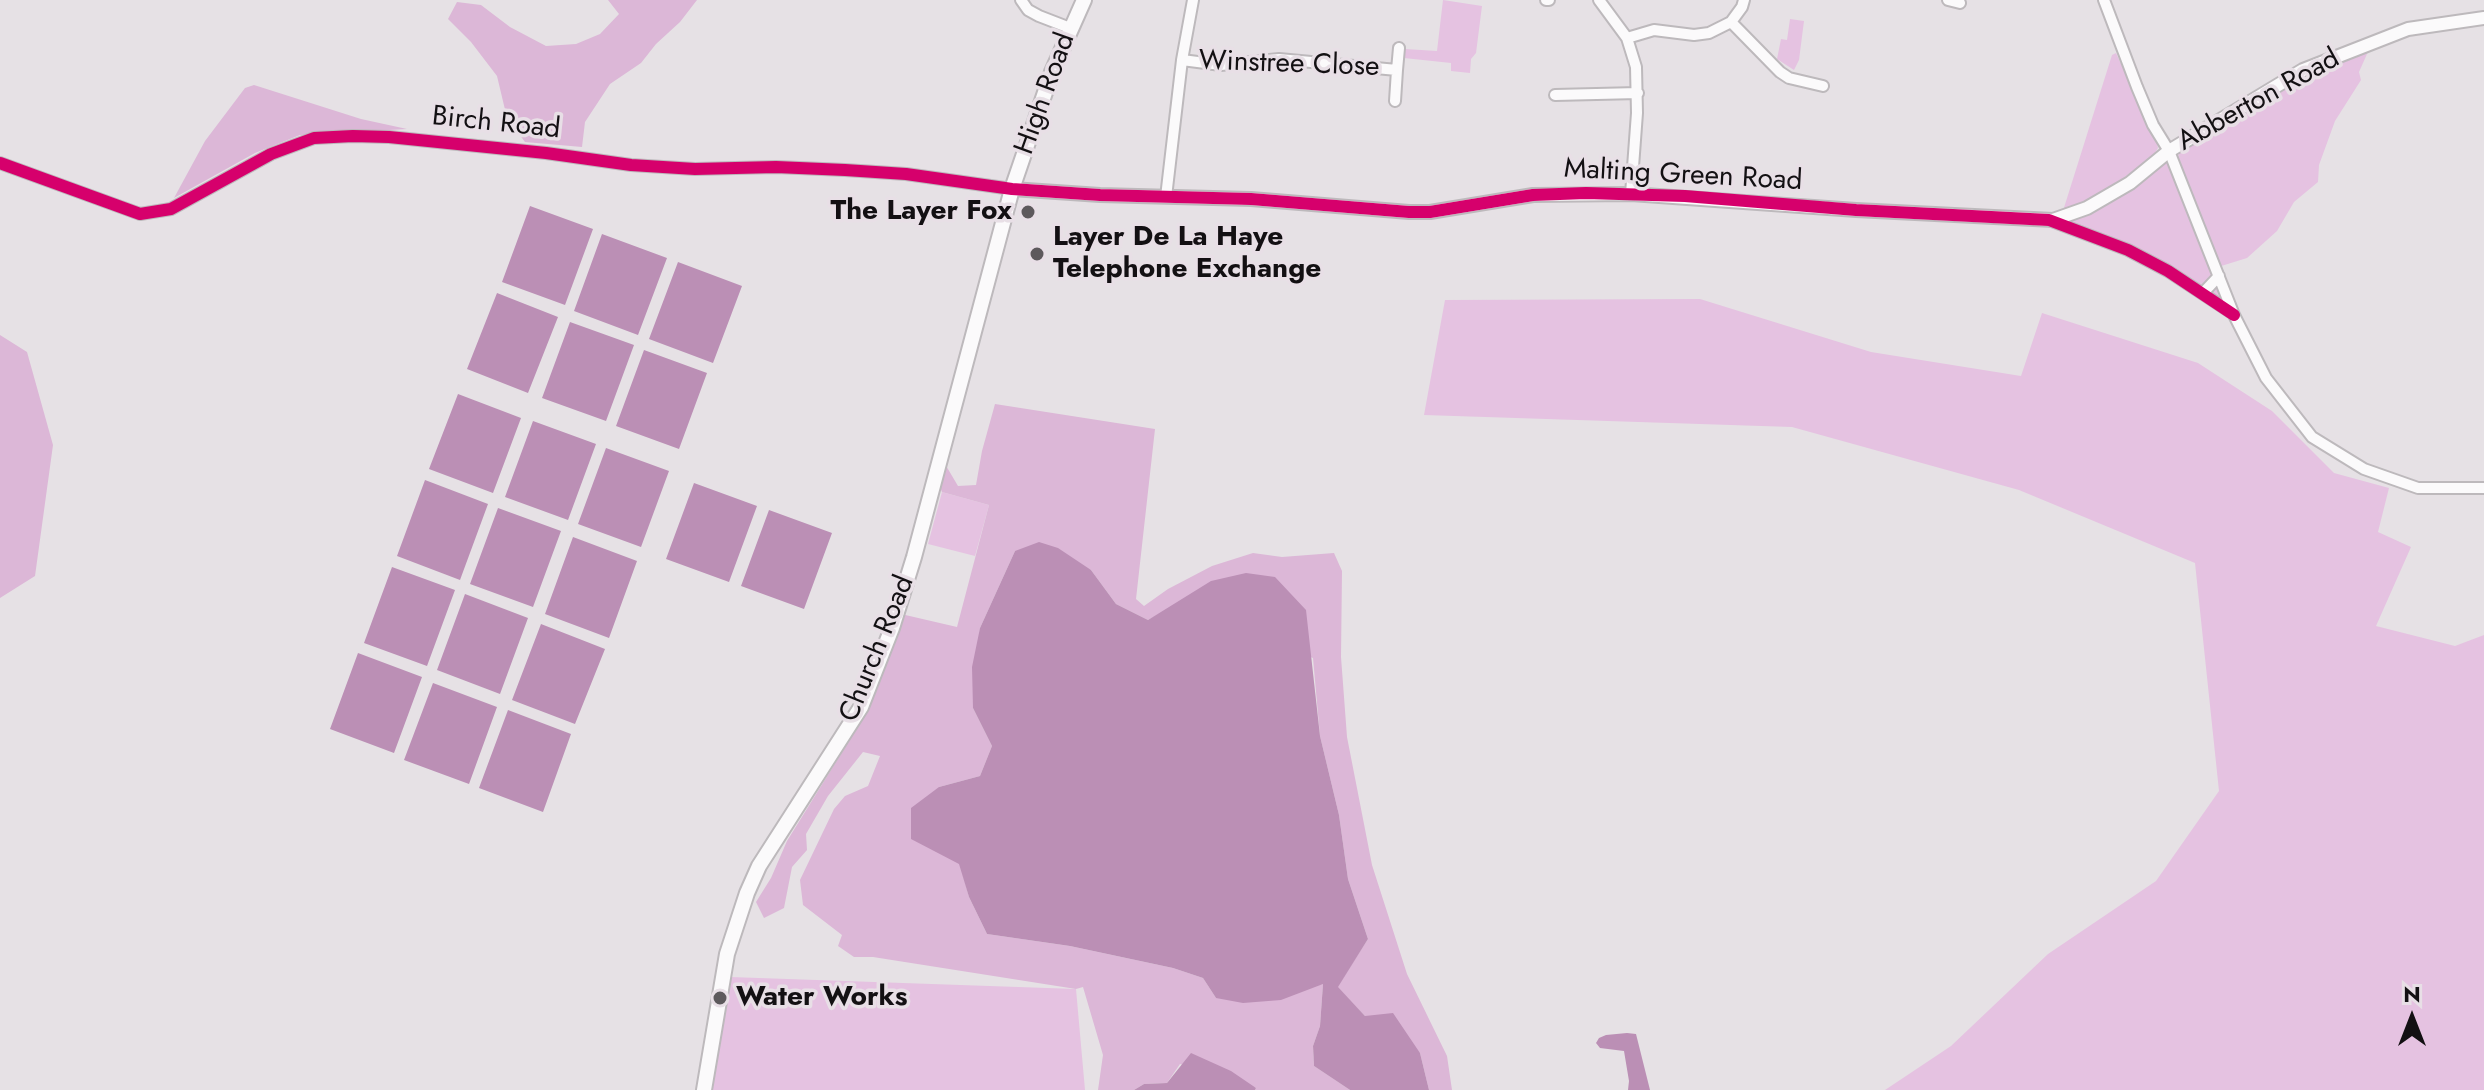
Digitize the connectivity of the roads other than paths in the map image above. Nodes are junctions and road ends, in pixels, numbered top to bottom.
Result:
1 (1021, 0) edge
2 (1084, 0) edge
3 (1193, 0) edge
4 (1599, 0) edge
5 (1744, 0) edge
6 (1948, 0) edge
7 (2104, 0) edge
8 (1960, 3) dead end
9 (2484, 18) edge
10 (1731, 22) junction
11 (1070, 28) junction
12 (1627, 38) junction
13 (1399, 48) dead end
14 (1182, 60) junction
15 (1397, 70) junction
16 (1823, 86) dead end
17 (1638, 93) junction
18 (1555, 95) dead end
19 (1395, 101) dead end
20 (2169, 151) junction
21 (0, 163) edge
22 (1012, 189) junction
23 (1631, 194) junction
24 (1166, 197) junction
25 (2049, 220) junction
26 (2219, 276) junction
27 (2203, 293) junction
28 (2234, 315) junction
29 (2484, 488) edge
30 (704, 1090) edge

1 - 11 street
2 - 11 main road, High Road
3 - 14 street
4 - 12 street
5 - 10 street
6 - 8 street
7 - 20 street
9 - 20 street, Abberton Road
10 - 12 street
10 - 16 street
11 - 22 main road, High Road
12 - 17 street
13 - 15 street, Winstree Close
14 - 15 street, Winstree Close
14 - 24 street
15 - 19 street, Winstree Close
17 - 18 street
17 - 23 street
20 - 25 street, Abberton Road
20 - 26 street
21 - 22 street, Birch Road
22 - 24 street, Malting Green Road
22 - 30 main road, Church Road
23 - 24 street, Malting Green Road
23 - 25 street, Malting Green Road
25 - 27 street, Malting Green Road
26 - 27 street
26 - 28 street
27 - 28 street, Malting Green Road
28 - 29 street

